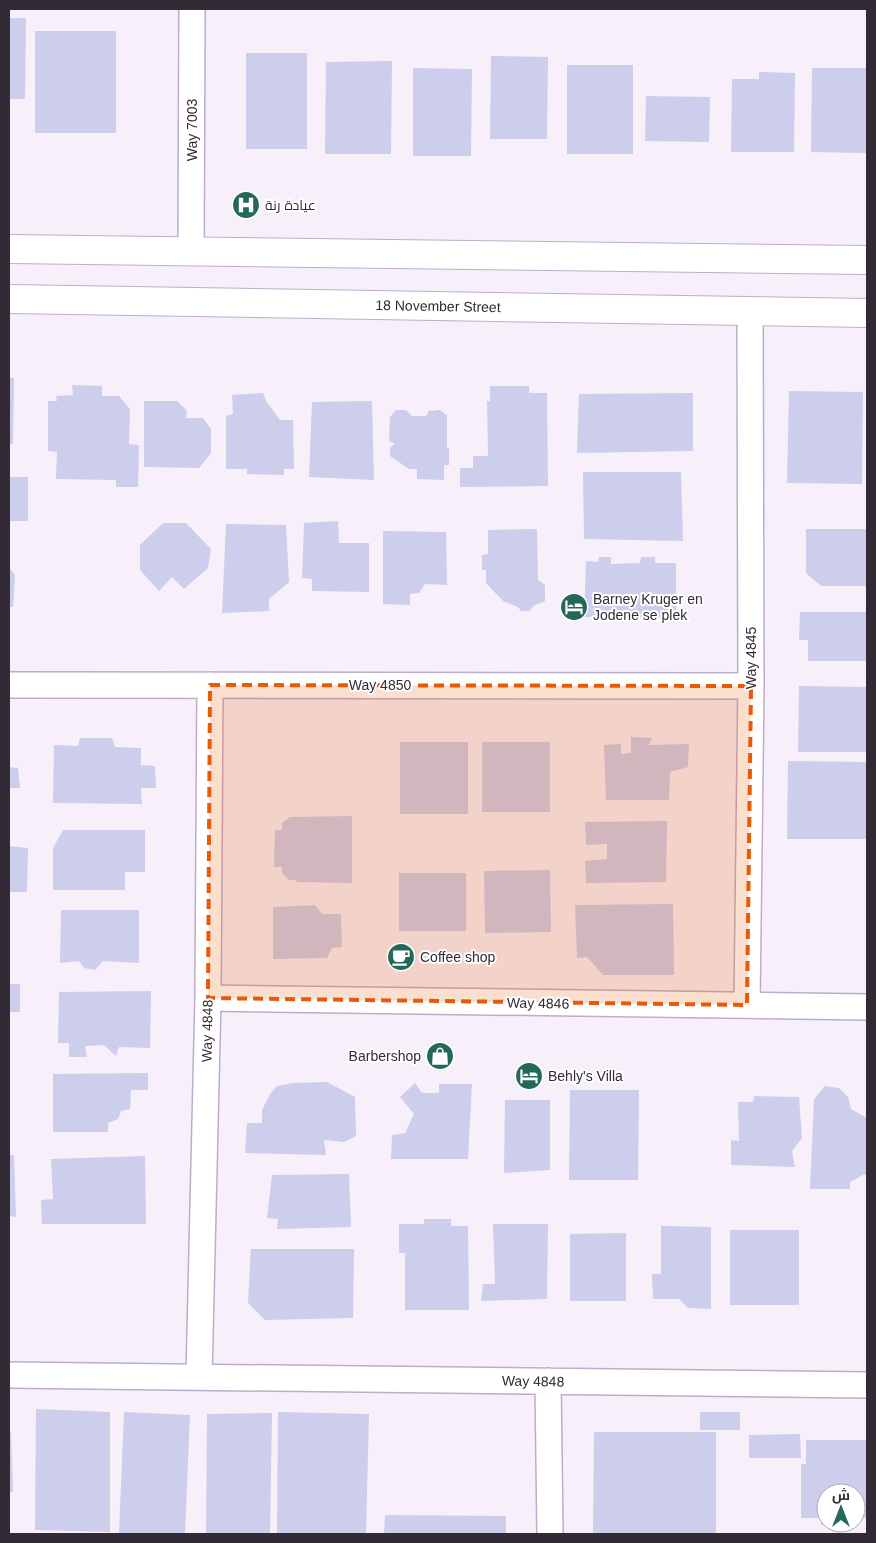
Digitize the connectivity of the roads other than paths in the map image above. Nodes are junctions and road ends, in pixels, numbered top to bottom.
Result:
1 (192, 9) edge
2 (9, 249) edge
3 (192, 252) junction
4 (867, 260) edge
5 (9, 299) edge
6 (750, 311) junction
7 (867, 313) edge
8 (9, 685) edge
9 (210, 685) junction
10 (752, 686) junction
11 (208, 998) junction
12 (747, 1006) junction
13 (867, 1007) edge
14 (9, 1375) edge
15 (199, 1377) junction
16 (548, 1382) junction
17 (867, 1385) edge
18 (550, 1534) edge

1 - 3 street, Way 7003
2 - 3 main road
3 - 4 main road
5 - 6 main road, 18 November Street
6 - 7 main road, 18 November Street
6 - 10 street, Way 4845
8 - 9 street, Way 4850
9 - 10 street, Way 4850
9 - 11 street, Way 4848
10 - 12 street, Way 4845
11 - 12 street, Way 4846
11 - 15 street, Way 4848
12 - 13 street, Way 4846
14 - 15 street, Way 4848
15 - 16 street, Way 4848
16 - 17 street, Way 4848
16 - 18 street

